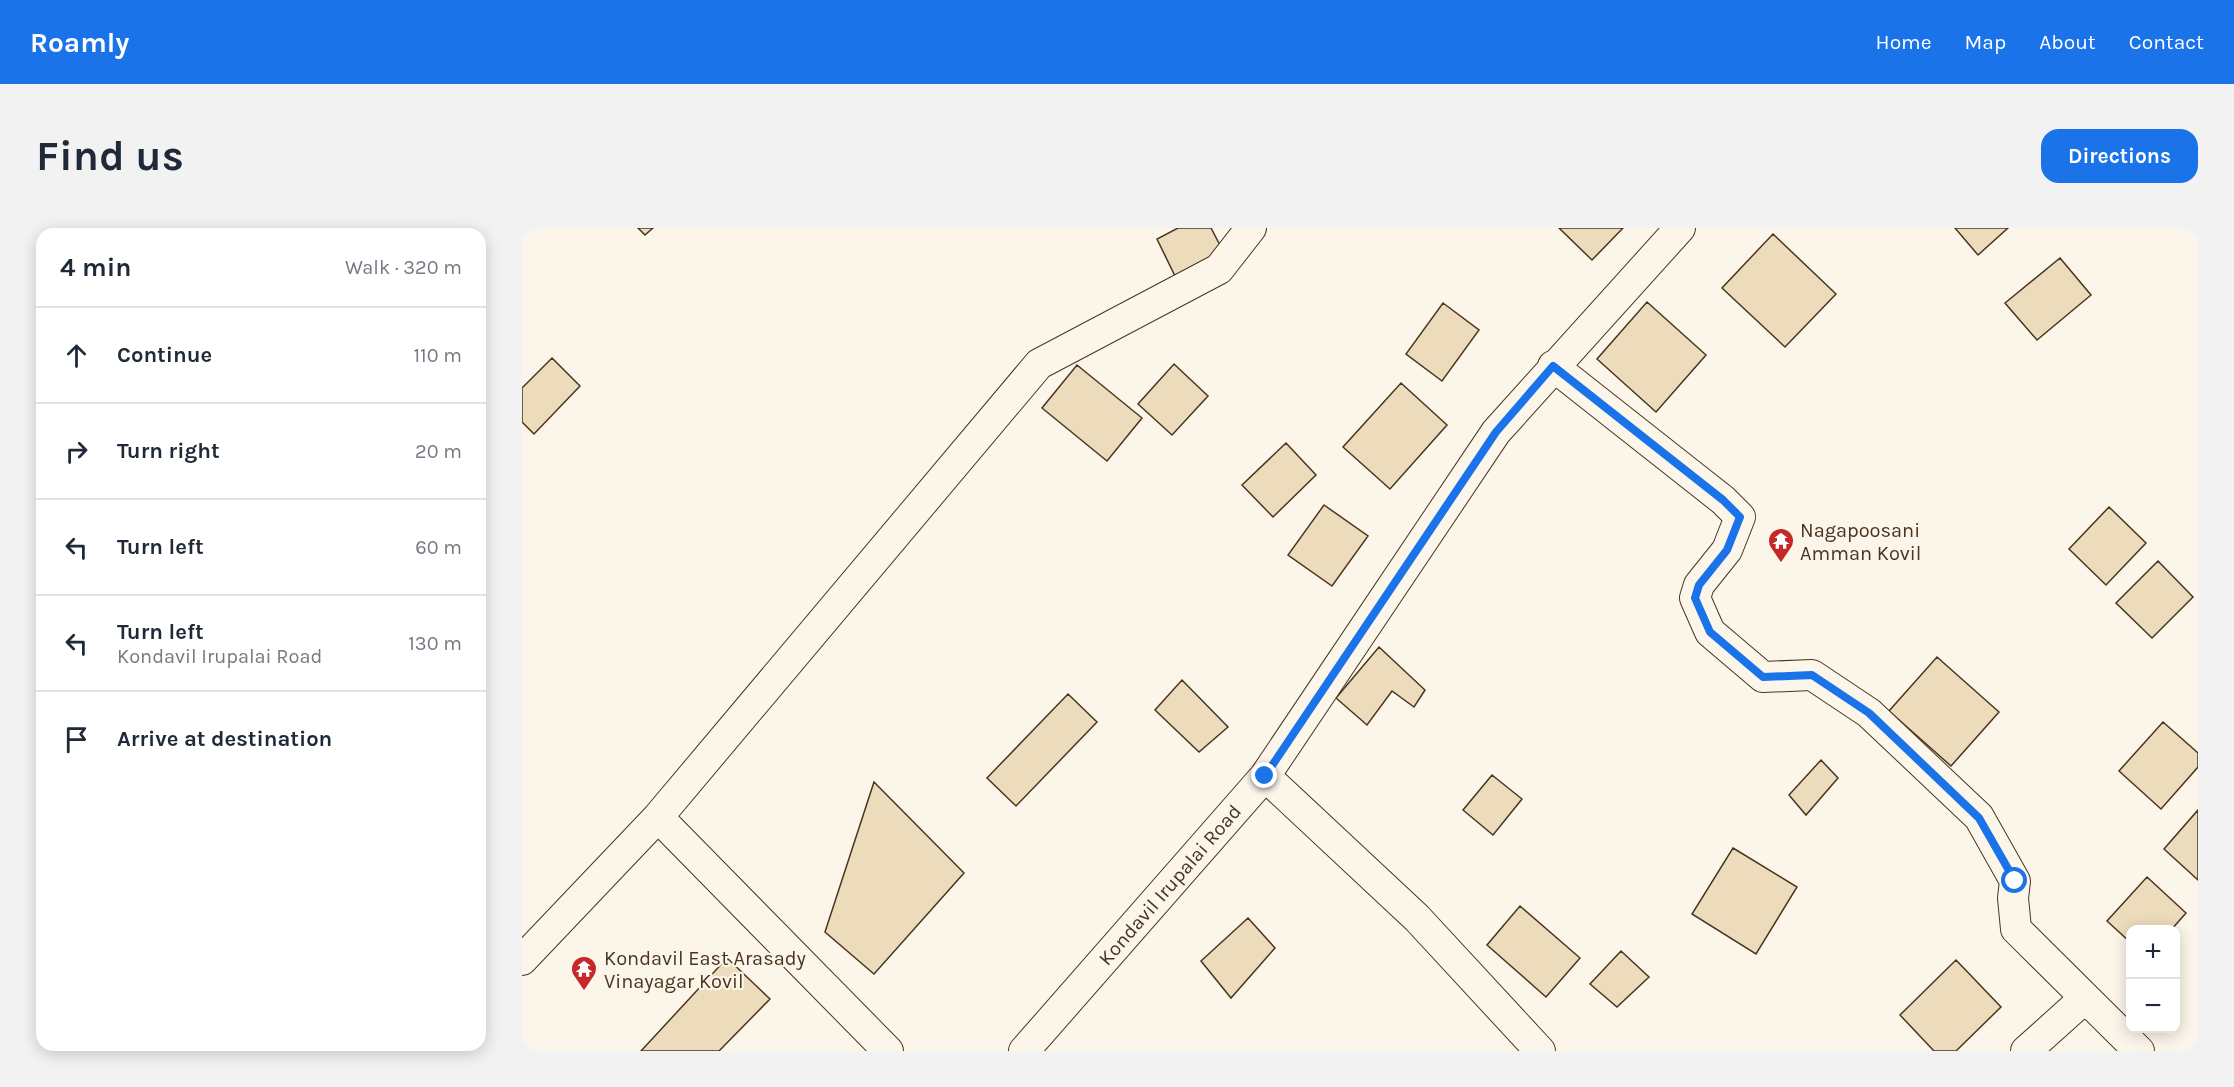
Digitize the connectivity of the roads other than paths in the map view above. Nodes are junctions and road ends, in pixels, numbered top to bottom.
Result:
1 (1251, 228) edge
2 (1680, 228) edge
3 (1553, 366) junction
4 (1265, 776) junction
5 (658, 817) junction
6 (528, 941) edge
7 (2085, 998) junction
8 (888, 1051) edge
9 (1024, 1051) edge
10 (1540, 1051) edge
11 (2026, 1051) edge
12 (2139, 1051) edge

1 - 5 street
2 - 3 street, Kondavil Irupalai Road
3 - 4 street, Kondavil Irupalai Road
3 - 7 street
4 - 9 street, Kondavil Irupalai Road
4 - 10 street
5 - 6 street
5 - 8 street
7 - 11 street
7 - 12 street

